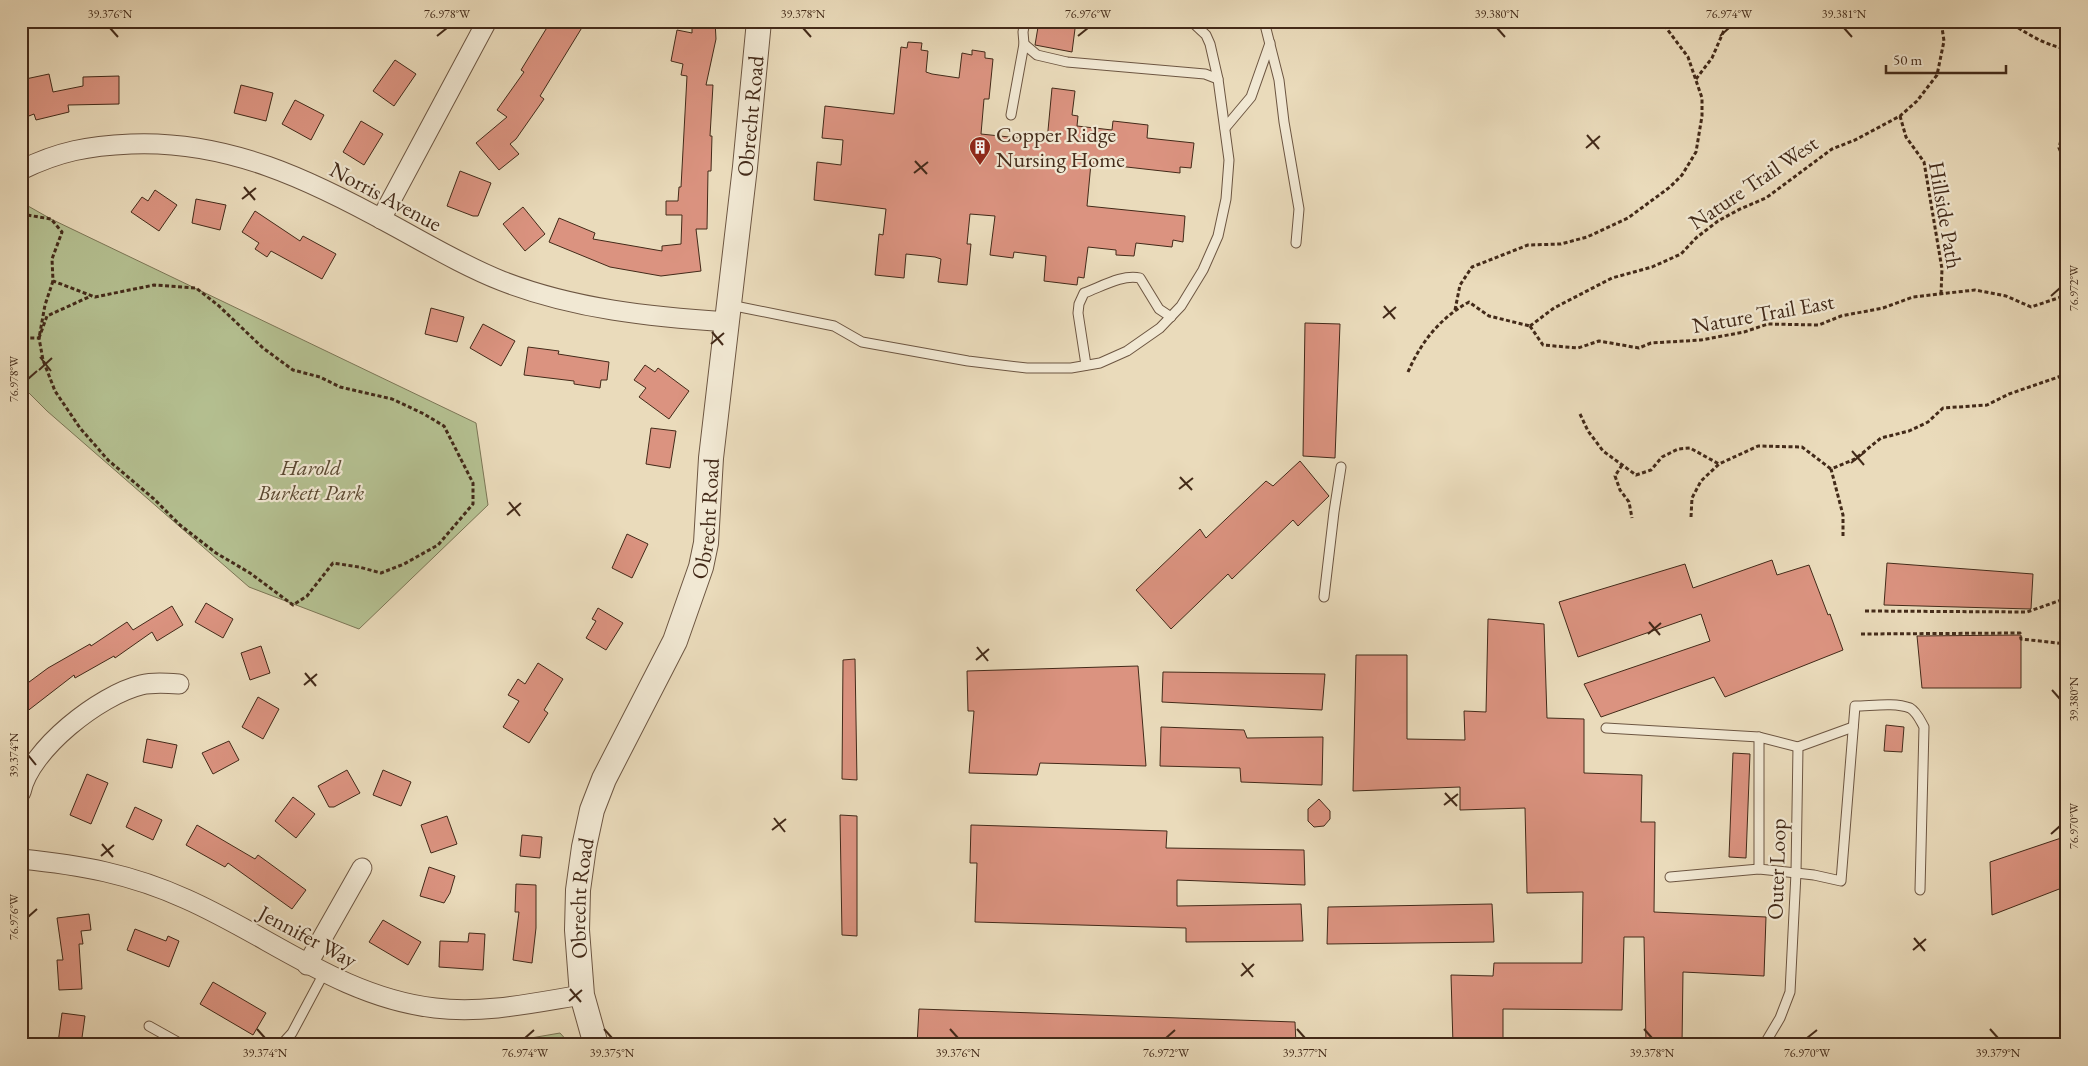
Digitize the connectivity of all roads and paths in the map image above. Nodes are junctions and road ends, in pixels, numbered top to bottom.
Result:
1 (487, 21) edge
2 (759, 21) edge
3 (1025, 21) edge
4 (1191, 21) edge
5 (1264, 21) edge
6 (1661, 21) edge
7 (1728, 21) edge
8 (1941, 21) edge
9 (2007, 21) edge
10 (1270, 43) junction
11 (1024, 44) junction
12 (2067, 49) edge
13 (1218, 79) junction
14 (1696, 80) junction
15 (1011, 115) dead end
16 (1900, 116) junction
17 (2067, 116) edge
18 (1225, 128) junction
19 (2067, 166) edge
20 (21, 170) edge
21 (21, 214) edge
22 (381, 219) junction
23 (1296, 243) dead end
24 (53, 281) junction
25 (1941, 294) junction
26 (2067, 295) edge
27 (91, 296) junction
28 (1456, 310) junction
29 (729, 314) junction
30 (1171, 317) junction
31 (1530, 326) junction
32 (21, 338) edge
33 (39, 338) junction
34 (1086, 365) junction
35 (1408, 372) dead end
36 (2067, 374) edge
37 (1580, 414) dead end
38 (1622, 464) junction
39 (1719, 464) junction
40 (1341, 467) dead end
41 (1831, 469) junction
42 (1691, 517) dead end
43 (1632, 518) dead end
44 (1843, 536) dead end
45 (1324, 597) dead end
46 (2067, 598) edge
47 (1865, 611) dead end
48 (1861, 634) dead end
49 (2067, 644) edge
50 (179, 684) dead end
51 (1853, 727) junction
52 (1606, 728) dead end
53 (1759, 737) junction
54 (1798, 747) junction
55 (21, 792) edge
56 (21, 859) edge
57 (362, 868) dead end
58 (1759, 869) junction
59 (1796, 873) junction
60 (1670, 877) dead end
61 (1920, 890) dead end
62 (307, 965) junction
63 (324, 973) junction
64 (582, 995) junction
65 (149, 1026) dead end
66 (183, 1045) edge
67 (281, 1045) edge
68 (596, 1045) edge
69 (1764, 1045) edge

1 - 22 street
2 - 29 street, Obrecht Road
3 - 11 lane
4 - 13 lane
5 - 10 lane
6 - 14 path
7 - 14 path
8 - 16 path, Nature Trail West
9 - 12 path
10 - 18 lane
10 - 23 lane
11 - 13 lane
11 - 15 lane
13 - 18 lane
14 - 28 path
16 - 25 path, Hillside Path
16 - 31 path, Nature Trail West
17 - 19 path
18 - 30 lane
20 - 22 street, Norris Avenue
21 - 24 path
22 - 29 street, Norris Avenue
24 - 27 path
24 - 33 path
25 - 26 path, Nature Trail East
25 - 31 path, Nature Trail East
27 - 33 path
27 - 33 path
28 - 31 path
28 - 35 path
29 - 34 lane
29 - 64 street, Obrecht Road
30 - 34 lane
30 - 34 lane
32 - 33 path
36 - 41 path
37 - 38 path
38 - 39 path
38 - 43 path
39 - 41 path
39 - 42 path
40 - 45 lane
41 - 44 path
46 - 47 path
48 - 49 path
50 - 55 street
51 - 54 lane
51 - 59 lane
51 - 61 lane
52 - 53 lane
53 - 54 lane
53 - 58 lane
54 - 59 lane, Outer Loop
56 - 62 street, Jennifer Way
57 - 62 street
58 - 59 lane
58 - 60 lane
59 - 69 lane, Outer Loop
62 - 63 street, Jennifer Way
63 - 64 street, Jennifer Way
63 - 67 lane
64 - 68 street, Obrecht Road
65 - 66 lane

